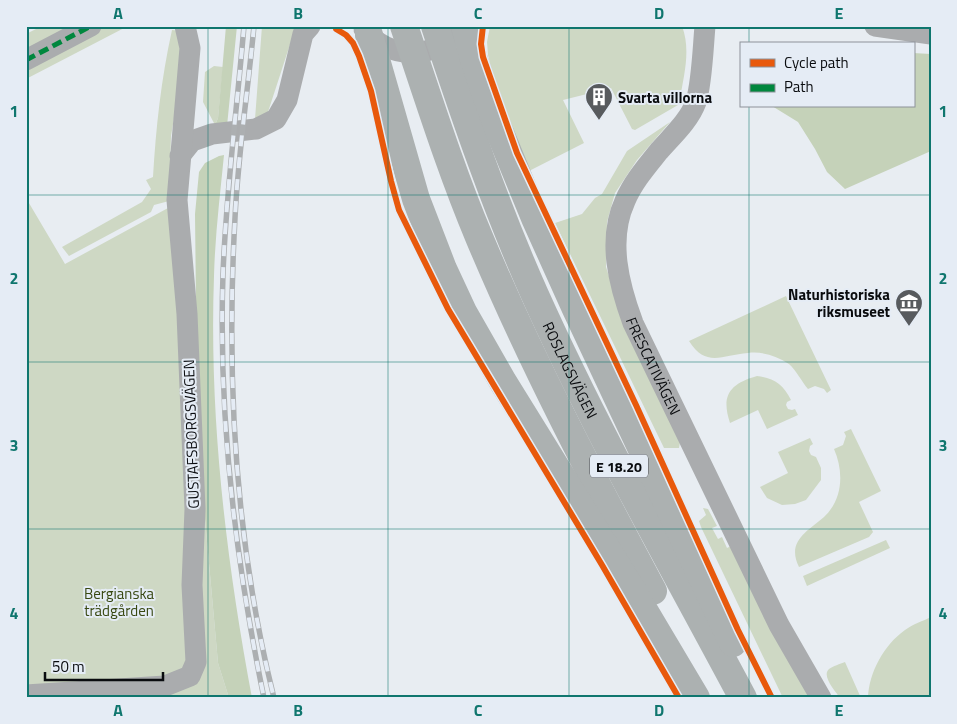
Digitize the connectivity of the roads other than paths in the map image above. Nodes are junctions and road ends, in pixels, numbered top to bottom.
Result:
1 (91, 26) edge
2 (185, 26) edge
3 (310, 26) edge
4 (404, 26) edge
5 (435, 26) edge
6 (459, 26) edge
7 (466, 26) edge
8 (705, 26) edge
9 (875, 26) edge
10 (364, 29) edge
11 (931, 34) edge
12 (26, 60) edge
13 (184, 116) junction
14 (212, 134) junction
15 (180, 156) junction
16 (26, 696) edge
17 (696, 698) edge
18 (710, 698) edge
19 (743, 698) edge
20 (756, 698) edge
21 (821, 698) edge

1 - 12 street
2 - 13 street, GUSTAFSBORGSVÄGEN
3 - 14 street
4 - 18 main road, ROSLAGSVÄGEN / E 18.20
5 - 19 main road, ROSLAGSVÄGEN / E 18.20
6 - 10 street
7 - 20 main road
8 - 21 street, FRESCATIVÄGEN
9 - 11 street
10 - 17 main road
13 - 14 street
13 - 15 street, GUSTAFSBORGSVÄGEN
14 - 15 street
15 - 16 street, GUSTAFSBORGSVÄGEN

